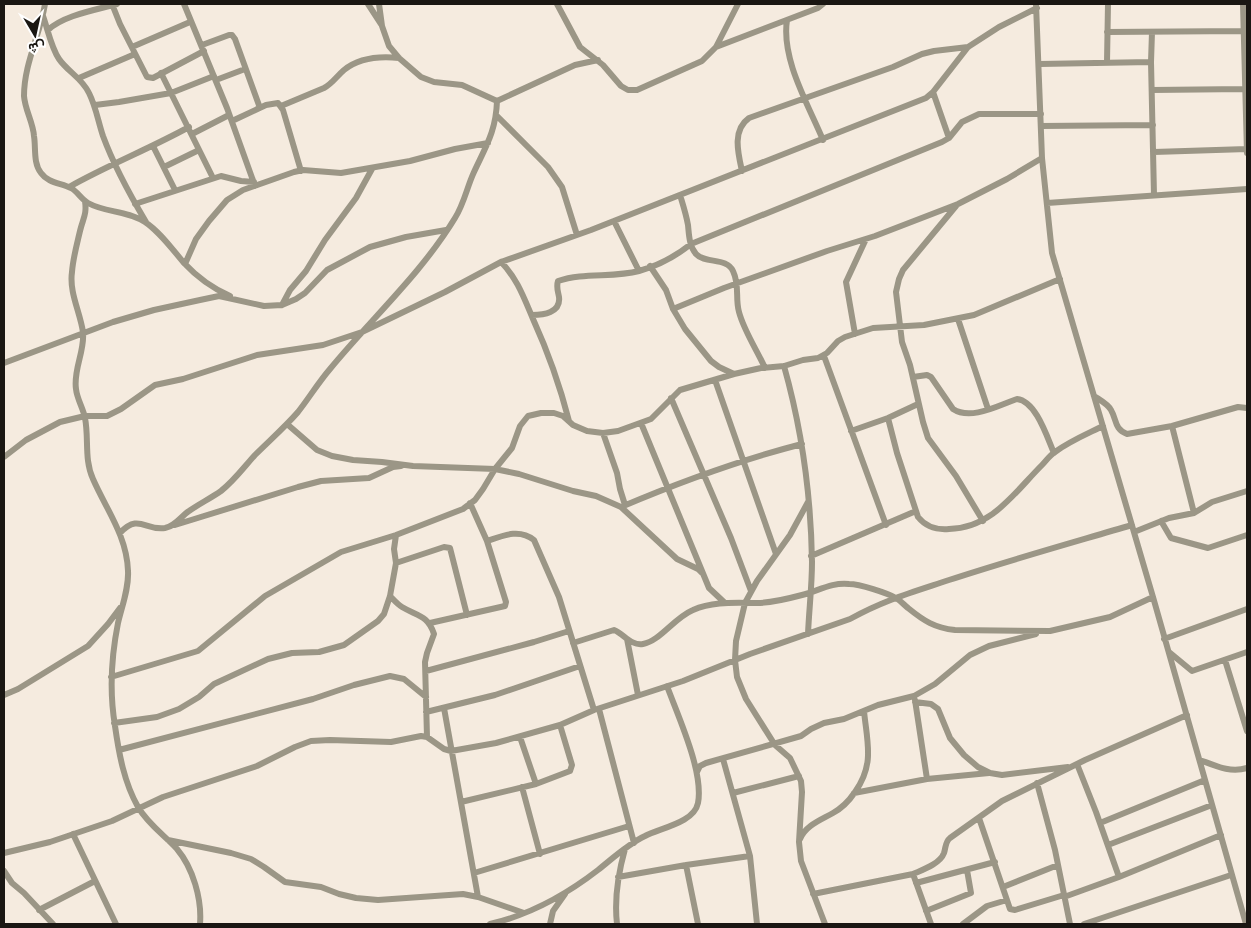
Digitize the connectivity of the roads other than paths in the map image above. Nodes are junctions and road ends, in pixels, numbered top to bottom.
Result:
1 (45, 4) edge
2 (114, 4) edge
3 (184, 4) edge
4 (368, 4) edge
5 (379, 4) edge
6 (557, 4) edge
7 (738, 4) edge
8 (823, 4) edge
9 (1108, 4) edge
10 (1243, 4) edge
11 (1036, 6) edge
12 (43, 16) junction
13 (787, 20) junction
14 (190, 22) junction
15 (382, 26) junction
16 (48, 30) junction
17 (1244, 31) junction
18 (1107, 32) junction
19 (1152, 32) junction
20 (132, 47) junction
21 (716, 47) junction
22 (968, 47) junction
23 (203, 48) junction
24 (135, 54) junction
25 (399, 58) junction
26 (598, 60) junction
27 (1246, 61) edge
28 (1107, 62) junction
29 (1151, 62) junction
30 (1040, 64) junction
31 (245, 69) junction
32 (161, 73) junction
33 (79, 78) junction
34 (215, 78) junction
35 (1245, 89) junction
36 (1152, 90) junction
37 (933, 92) junction
38 (171, 93) junction
39 (805, 98) junction
40 (497, 101) junction
41 (95, 105) junction
42 (281, 106) junction
43 (260, 108) junction
44 (1041, 114) junction
45 (496, 115) junction
46 (230, 118) junction
47 (1247, 120) edge
48 (1153, 125) junction
49 (1041, 126) junction
50 (189, 127) junction
51 (192, 134) junction
52 (949, 138) junction
53 (823, 140) junction
54 (488, 143) junction
55 (153, 146) junction
56 (199, 150) junction
57 (1247, 151) edge
58 (1154, 152) junction
59 (1042, 158) junction
60 (115, 163) junction
61 (164, 168) junction
62 (372, 169) junction
63 (301, 171) junction
64 (742, 171) junction
65 (213, 178) junction
66 (254, 184) junction
67 (69, 187) junction
68 (1247, 189) edge
69 (175, 190) junction
70 (680, 195) junction
71 (1154, 195) junction
72 (85, 201) junction
73 (1047, 203) junction
74 (135, 204) junction
75 (958, 204) junction
76 (614, 221) junction
77 (146, 223) junction
78 (446, 230) junction
79 (577, 234) junction
80 (866, 239) junction
81 (691, 244) junction
82 (501, 262) junction
83 (185, 264) junction
84 (650, 266) junction
85 (639, 271) junction
86 (1060, 280) junction
87 (737, 284) junction
88 (235, 299) junction
89 (282, 305) junction
90 (673, 309) junction
91 (532, 315) junction
92 (958, 320) junction
93 (901, 328) junction
94 (362, 332) junction
95 (83, 333) junction
96 (855, 334) junction
97 (824, 356) junction
98 (4, 363) edge
99 (784, 366) junction
100 (765, 368) junction
101 (734, 374) junction
102 (913, 377) junction
103 (714, 380) junction
104 (1094, 396) junction
105 (671, 398) junction
106 (918, 404) junction
107 (1247, 408) edge
108 (988, 409) junction
109 (85, 416) junction
110 (888, 418) junction
111 (569, 421) junction
112 (641, 422) junction
113 (287, 424) junction
114 (1103, 426) junction
115 (1172, 426) junction
116 (851, 431) junction
117 (603, 434) junction
118 (802, 444) junction
119 (1054, 453) junction
120 (4, 457) edge
121 (743, 461) junction
122 (407, 465) junction
123 (496, 469) junction
124 (704, 475) junction
125 (668, 488) junction
126 (1247, 491) edge
127 (808, 502) junction
128 (470, 504) junction
129 (623, 506) junction
130 (916, 512) junction
131 (1194, 513) junction
132 (983, 521) junction
133 (1161, 521) junction
134 (174, 525) junction
135 (886, 525) junction
136 (1133, 528) junction
137 (120, 533) junction
138 (396, 535) junction
139 (1247, 535) edge
140 (486, 541) junction
141 (776, 554) junction
142 (811, 556) junction
143 (396, 563) junction
144 (702, 573) junction
145 (751, 591) junction
146 (810, 593) junction
147 (390, 596) junction
148 (894, 597) junction
149 (1153, 597) junction
150 (725, 603) junction
151 (745, 603) junction
152 (122, 605) junction
153 (1247, 609) edge
154 (467, 615) junction
155 (430, 623) junction
156 (569, 631) junction
157 (1050, 631) junction
158 (808, 634) junction
159 (1164, 639) junction
160 (627, 640) junction
161 (573, 643) junction
162 (1168, 651) junction
163 (1247, 652) edge
164 (735, 660) junction
165 (1225, 660) junction
166 (580, 666) junction
167 (426, 671) junction
168 (111, 677) junction
169 (667, 686) junction
170 (4, 695) edge
171 (638, 695) junction
172 (426, 696) junction
173 (915, 699) junction
174 (444, 708) junction
175 (596, 709) junction
176 (864, 711) junction
177 (426, 712) junction
178 (1187, 715) junction
179 (1245, 720) edge
180 (114, 723) junction
181 (560, 725) junction
182 (1247, 731) edge
183 (427, 737) junction
184 (520, 737) junction
185 (775, 745) junction
186 (119, 750) junction
187 (451, 751) junction
188 (723, 759) junction
189 (1200, 760) junction
190 (1074, 765) junction
191 (1247, 768) edge
192 (697, 772) junction
193 (990, 773) junction
194 (799, 776) junction
195 (927, 779) junction
196 (1205, 780) junction
197 (1037, 783) junction
198 (536, 784) junction
199 (522, 787) junction
200 (854, 793) junction
201 (733, 794) junction
202 (461, 802) junction
203 (1212, 805) junction
204 (139, 808) junction
205 (979, 818) junction
206 (1100, 823) junction
207 (629, 826) junction
208 (73, 834) junction
209 (1221, 835) junction
210 (167, 840) junction
211 (798, 842) junction
212 (634, 843) junction
213 (1108, 845) junction
214 (625, 849) junction
215 (4, 853) edge
216 (540, 854) junction
217 (750, 856) junction
218 (995, 862) junction
219 (686, 865) junction
220 (1058, 865) junction
221 (966, 870) junction
222 (4, 871) edge
223 (474, 873) junction
224 (913, 874) junction
225 (1231, 875) junction
226 (618, 877) junction
227 (1119, 877) junction
228 (95, 882) junction
229 (916, 883) junction
230 (1003, 887) junction
231 (568, 891) junction
232 (813, 894) junction
233 (1064, 896) junction
234 (478, 897) junction
235 (1007, 900) junction
236 (40, 910) junction
237 (926, 911) junction
238 (524, 913) junction
239 (53, 924) edge
240 (116, 924) edge
241 (200, 924) edge
242 (490, 924) edge
243 (550, 924) edge
244 (617, 924) edge
245 (698, 924) edge
246 (757, 924) edge
247 (825, 924) edge
248 (931, 924) edge
249 (963, 924) edge
250 (1070, 924) edge
251 (1084, 924) edge
252 (1246, 924) edge

1 - 12 street
2 - 16 street
2 - 20 street
3 - 14 street
4 - 15 street
5 - 15 street
6 - 26 street
7 - 21 street
8 - 13 street
9 - 18 street
10 - 17 street
11 - 22 street
11 - 30 street
12 - 16 street
12 - 67 street
13 - 21 street
13 - 39 street
14 - 20 street
14 - 23 street
15 - 25 street
16 - 33 street
17 - 19 street
17 - 27 street
18 - 19 street
18 - 28 street
19 - 29 street
20 - 24 street
21 - 26 street
22 - 37 street
22 - 39 street
23 - 31 street
23 - 32 street
23 - 34 street
24 - 32 street
24 - 33 street
25 - 40 street
25 - 42 street
26 - 40 street
27 - 35 street
28 - 29 street
28 - 30 street
29 - 36 street
30 - 44 street
31 - 34 street
31 - 43 street
32 - 38 street
33 - 41 street
34 - 38 street
34 - 46 street
35 - 36 street
35 - 47 street
36 - 48 street
37 - 52 street
37 - 53 street
38 - 41 street
38 - 50 street
39 - 53 street
39 - 64 street
40 - 45 street
41 - 60 street
42 - 43 street
42 - 63 street
43 - 46 street
44 - 49 street
44 - 52 street
45 - 54 street
45 - 79 street
46 - 51 street
46 - 66 street
47 - 57 street
48 - 49 street
48 - 58 street
49 - 59 street
50 - 51 street
50 - 55 street
51 - 56 street
52 - 81 street
53 - 64 street
54 - 62 street
54 - 78 street
55 - 60 street
55 - 61 street
56 - 61 street
56 - 65 street
57 - 58 street
58 - 71 street
59 - 73 street
59 - 75 street
60 - 67 street
60 - 74 street
61 - 69 street
62 - 63 street
62 - 89 street
63 - 66 street
64 - 70 street
65 - 66 street
65 - 69 street
66 - 83 street
67 - 72 street
68 - 71 street
69 - 74 street
70 - 76 street
70 - 81 street
71 - 73 street
72 - 77 street
72 - 95 street
73 - 86 street
74 - 77 street
75 - 80 street
75 - 93 street
76 - 79 street
76 - 85 street
77 - 83 street
78 - 89 street
78 - 94 street
79 - 82 street
80 - 87 street
80 - 96 street
81 - 84 street
81 - 87 street
82 - 91 street
82 - 94 street
83 - 88 street
84 - 85 street
84 - 90 street
85 - 91 street
86 - 92 street
86 - 104 street
87 - 90 street
87 - 100 street
88 - 89 street
88 - 95 street
90 - 101 street
91 - 111 street
92 - 93 street
92 - 108 street
93 - 96 street
93 - 102 street
94 - 109 street
94 - 113 street
95 - 98 street
95 - 109 street
96 - 97 street
97 - 99 street
97 - 116 street
99 - 100 street
99 - 118 street
100 - 101 street
101 - 103 street
102 - 106 street
102 - 108 street
103 - 105 street
103 - 121 street
104 - 114 street
104 - 115 street
105 - 112 street
105 - 124 street
106 - 110 street
106 - 132 street
107 - 115 street
108 - 119 street
109 - 120 street
109 - 137 street
110 - 116 street
110 - 130 street
111 - 117 street
111 - 123 street
112 - 117 street
112 - 125 street
113 - 122 street
113 - 134 street
114 - 119 street
114 - 136 street
115 - 131 street
116 - 135 street
117 - 129 street
118 - 121 street
118 - 127 street
119 - 132 street
121 - 124 street
121 - 141 street
122 - 123 street
122 - 134 street
123 - 128 street
123 - 129 street
124 - 125 street
124 - 145 street
125 - 129 street
125 - 144 street
126 - 131 street
127 - 141 street
127 - 142 street
128 - 138 street
128 - 140 street
129 - 144 street
130 - 132 street
130 - 135 street
131 - 133 street
133 - 136 street
133 - 139 street
134 - 137 street
135 - 142 street
136 - 148 street
136 - 149 street
137 - 152 street
138 - 143 street
138 - 168 street
140 - 154 street
140 - 156 street
141 - 145 street
142 - 146 street
143 - 147 street
143 - 154 street
144 - 150 street
145 - 151 street
146 - 148 street
146 - 151 street
146 - 158 street
147 - 155 street
147 - 180 street
148 - 157 street
148 - 158 street
149 - 157 street
149 - 159 street
150 - 151 street
150 - 160 street
151 - 164 street
152 - 168 street
152 - 170 street
153 - 159 street
154 - 155 street
155 - 167 street
156 - 161 street
156 - 167 street
157 - 173 street
158 - 164 street
159 - 162 street
160 - 161 street
160 - 171 street
161 - 166 street
162 - 165 street
162 - 178 street
163 - 165 street
164 - 169 street
164 - 185 street
165 - 179 street
166 - 174 street
166 - 175 street
167 - 172 street
168 - 180 street
169 - 171 street
169 - 192 street
171 - 175 street
172 - 177 street
172 - 186 street
173 - 176 street
173 - 193 street
173 - 195 street
174 - 177 street
174 - 187 street
175 - 181 street
175 - 207 street
176 - 185 street
176 - 200 street
177 - 183 street
178 - 189 street
178 - 190 street
179 - 182 street
180 - 186 street
181 - 184 street
181 - 198 street
183 - 187 street
183 - 204 street
184 - 187 street
184 - 198 street
185 - 188 street
185 - 194 street
186 - 204 street
187 - 202 street
188 - 192 street
188 - 201 street
189 - 191 street
189 - 196 street
190 - 193 street
190 - 197 street
190 - 206 street
192 - 212 street
193 - 195 street
194 - 201 street
194 - 211 street
195 - 200 street
196 - 203 street
196 - 206 street
197 - 205 street
197 - 220 street
198 - 199 street
199 - 202 street
199 - 216 street
200 - 211 street
201 - 217 street
202 - 223 street
203 - 209 street
203 - 213 street
204 - 208 street
204 - 210 street
205 - 218 street
205 - 224 street
206 - 213 street
207 - 212 street
207 - 216 street
208 - 215 street
208 - 228 street
209 - 225 street
209 - 227 street
210 - 234 street
210 - 241 street
211 - 232 street
212 - 214 street
213 - 227 street
214 - 226 street
214 - 231 street
216 - 223 street
217 - 219 street
217 - 246 street
218 - 221 street
218 - 230 street
219 - 226 street
219 - 245 street
220 - 230 street
220 - 233 street
221 - 229 street
221 - 237 street
222 - 236 street
223 - 234 street
224 - 229 street
224 - 232 street
225 - 251 street
225 - 252 street
226 - 244 street
227 - 233 street
228 - 236 street
228 - 240 street
229 - 237 street
230 - 235 street
231 - 238 street
231 - 243 street
232 - 247 street
233 - 235 street
233 - 250 street
234 - 238 street
235 - 249 street
236 - 239 street
237 - 248 street
238 - 242 street

